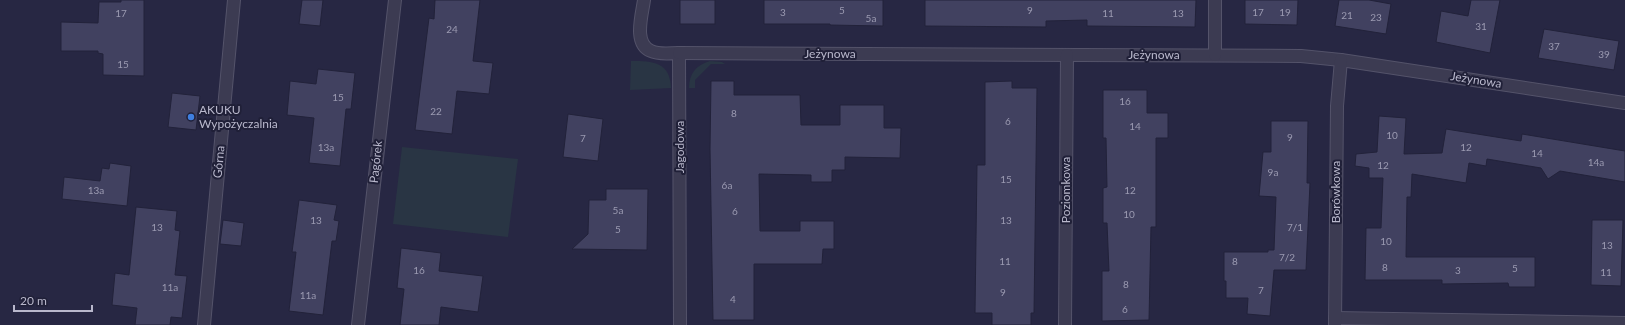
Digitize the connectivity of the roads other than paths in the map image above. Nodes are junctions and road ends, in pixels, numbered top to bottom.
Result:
1 (234, 0) edge
2 (395, 0) edge
3 (644, 0) edge
4 (1215, 0) edge
5 (679, 54) junction
6 (1067, 55) junction
7 (1215, 55) junction
8 (1341, 60) junction
9 (1625, 103) edge
10 (1335, 321) edge
11 (1625, 323) edge
12 (204, 325) edge
13 (358, 325) edge
14 (680, 325) edge
15 (1065, 325) edge

1 - 12 street, Górna
2 - 13 street, Pagórek
3 - 5 street
4 - 7 street
5 - 6 street, Jeżynowa
5 - 14 street, Jagodowa
6 - 7 street, Jeżynowa
6 - 15 street, Poziomkowa
7 - 8 street, Jeżynowa
8 - 9 street, Jeżynowa
8 - 10 street, Borówkowa
10 - 11 street

